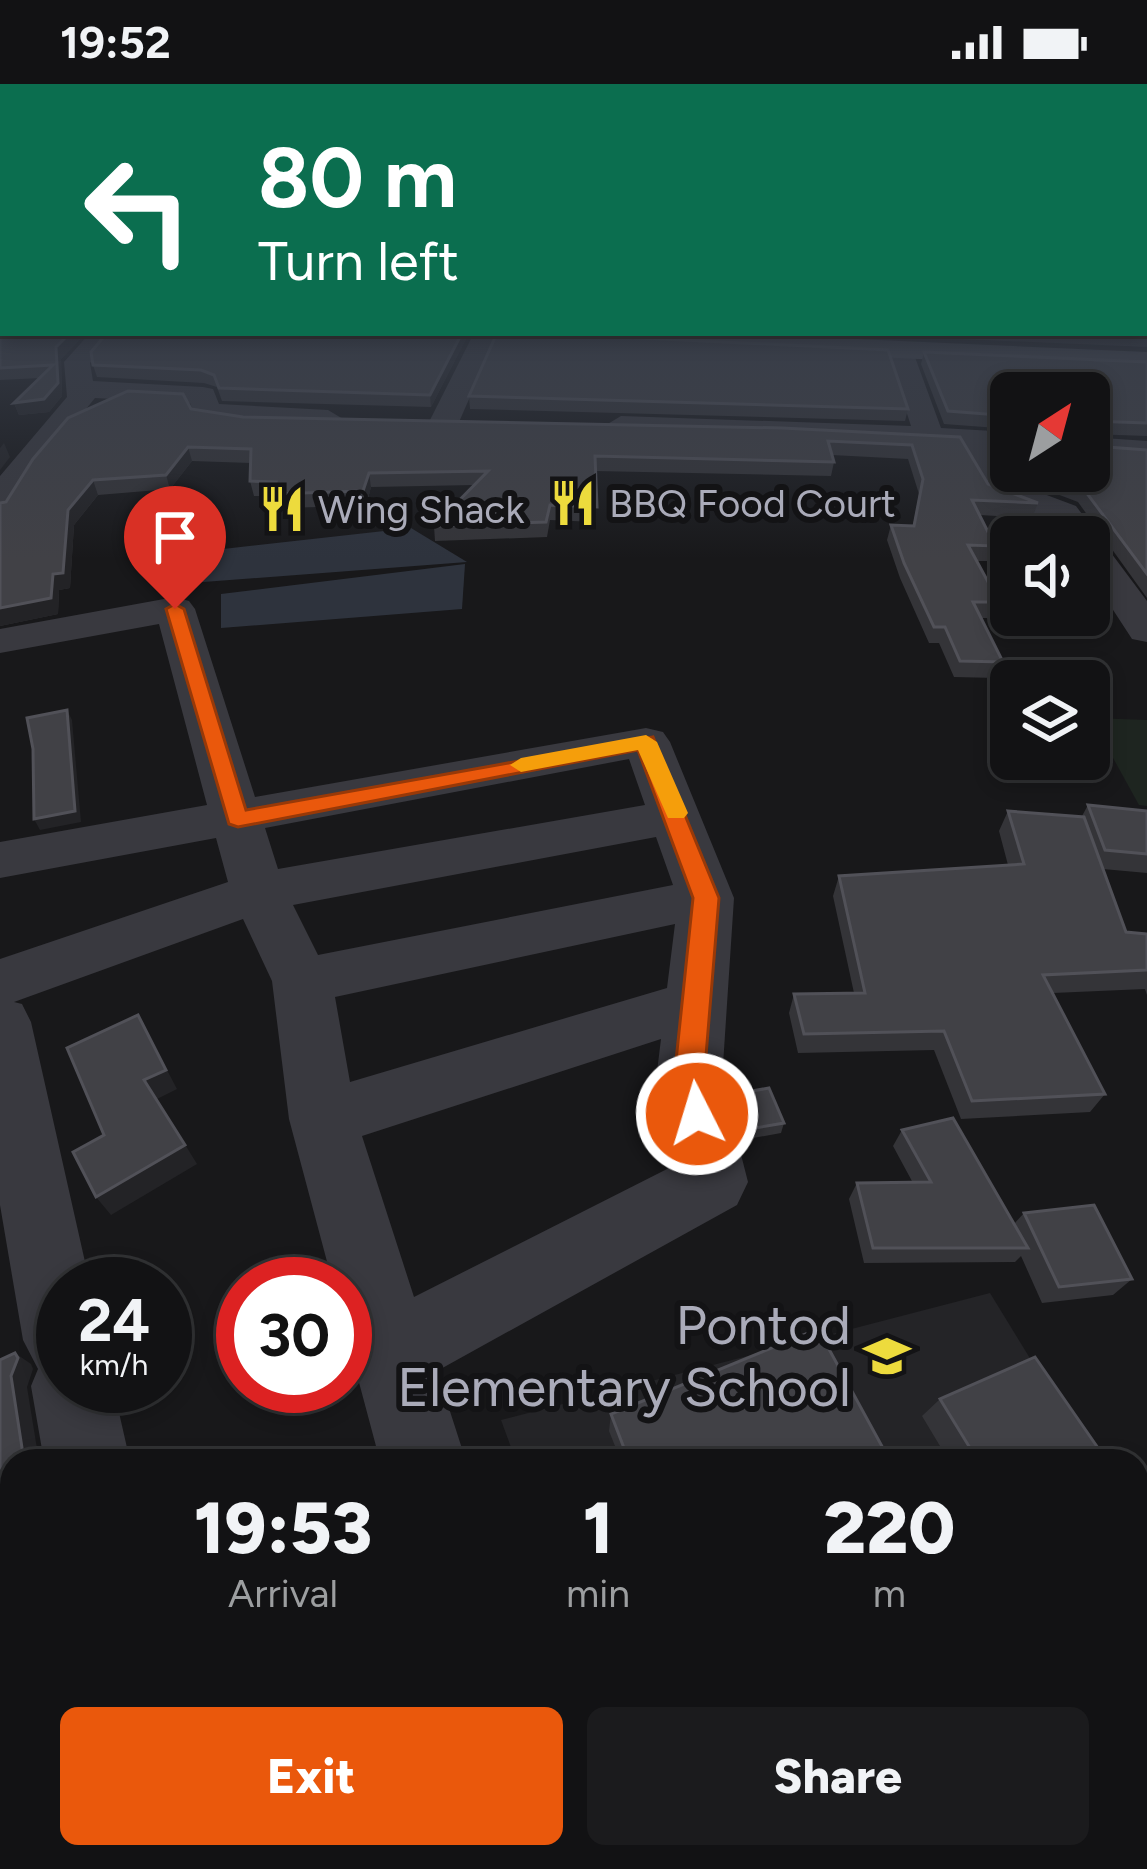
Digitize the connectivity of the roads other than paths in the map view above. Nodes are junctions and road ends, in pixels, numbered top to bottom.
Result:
1 (80, 392) edge
2 (147, 392) edge
3 (459, 392) edge
4 (914, 392) edge
5 (356, 419) edge
6 (445, 422) edge
7 (588, 424) edge
8 (929, 436) junction
9 (970, 439) junction
10 (990, 440) edge
11 (1110, 447) edge
12 (1147, 450) edge
13 (11, 468) edge
14 (0, 505) edge
15 (1066, 516) edge
16 (1110, 572) edge
17 (1140, 608) edge
18 (0, 641) edge
19 (677, 816) junction
20 (238, 819) junction
21 (0, 860) edge
22 (258, 892) junction
23 (706, 898) junction
24 (302, 981) junction
25 (0, 983) edge
26 (696, 1004) junction
27 (0, 1022) edge
28 (323, 1119) junction
29 (47, 1257) edge
30 (391, 1352) junction
31 (77, 1413) edge
32 (85, 1449) edge
33 (419, 1449) edge

1 - 13 street
2 - 5 street
3 - 6 street
4 - 8 street
7 - 8 street
8 - 9 street
9 - 10 street
9 - 15 street
11 - 12 street
13 - 14 street
16 - 17 street
18 - 20 street
19 - 20 street
19 - 22 street
19 - 23 street
20 - 21 street
20 - 22 street
22 - 24 street
22 - 25 street
23 - 24 street
23 - 26 street
24 - 28 street
26 - 28 street
26 - 30 street
27 - 29 street
28 - 30 street
30 - 33 street
31 - 32 street

